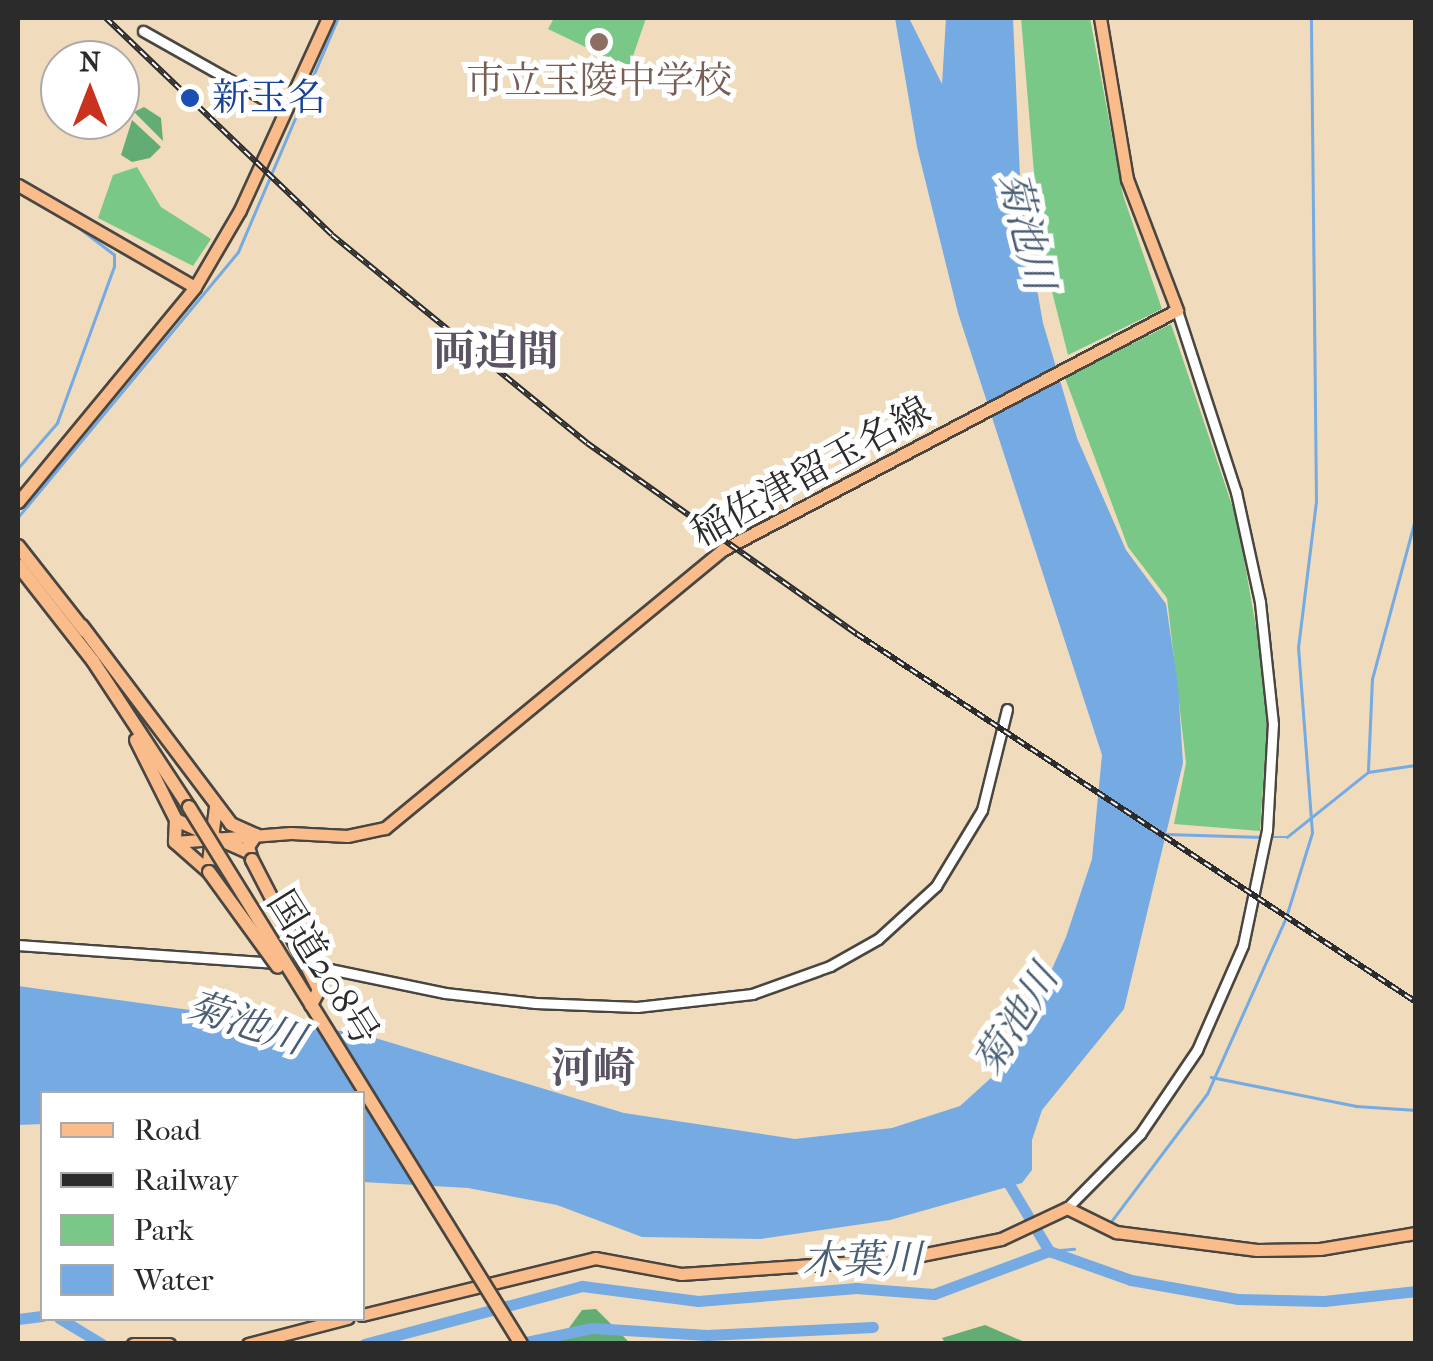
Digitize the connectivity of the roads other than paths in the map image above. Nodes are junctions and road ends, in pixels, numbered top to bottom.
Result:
1 (328, 18) edge
2 (1100, 18) edge
3 (143, 30) dead end
4 (283, 110) junction
5 (18, 184) edge
6 (195, 287) junction
7 (1172, 313) junction
8 (18, 502) edge
9 (18, 546) edge
10 (18, 565) edge
11 (82, 626) junction
12 (77, 645) junction
13 (1007, 709) dead end
14 (169, 776) junction
15 (214, 801) junction
16 (176, 820) junction
17 (256, 836) junction
18 (214, 838) junction
19 (176, 842) junction
20 (250, 856) junction
21 (209, 872) junction
22 (18, 945) edge
23 (311, 1005) junction
24 (330, 1038) junction
25 (363, 1091) edge
26 (365, 1094) edge
27 (1067, 1208) junction
28 (1416, 1233) edge
29 (365, 1314) edge
30 (336, 1321) edge
31 (133, 1344) edge
32 (169, 1344) edge
33 (248, 1344) edge
34 (521, 1344) edge

1 - 4 main road
2 - 7 main road
3 - 4 street
4 - 6 main road
5 - 6 main road
6 - 8 main road
7 - 17 main road, 稲佐津留玉名線
7 - 27 street
9 - 11 highway, 国道208号
10 - 12 highway, 国道208号
11 - 14 highway, 国道208号
11 - 15 highway
12 - 14 highway, 国道208号
12 - 16 highway
13 - 22 street
14 - 23 highway, 国道208号, bridge
15 - 17 highway
15 - 18 highway
16 - 18 highway
16 - 19 highway
17 - 18 main road, 稲佐津留玉名線
17 - 20 highway
18 - 19 main road, 稲佐津留玉名線
18 - 20 highway
18 - 21 highway
19 - 21 highway
20 - 23 highway, bridge
21 - 24 highway, bridge
23 - 24 highway, 国道208号, bridge
24 - 25 highway, 国道208号, bridge
26 - 34 highway, 国道208号, bridge
27 - 28 main road
27 - 29 main road
30 - 33 main road
31 - 32 main road

